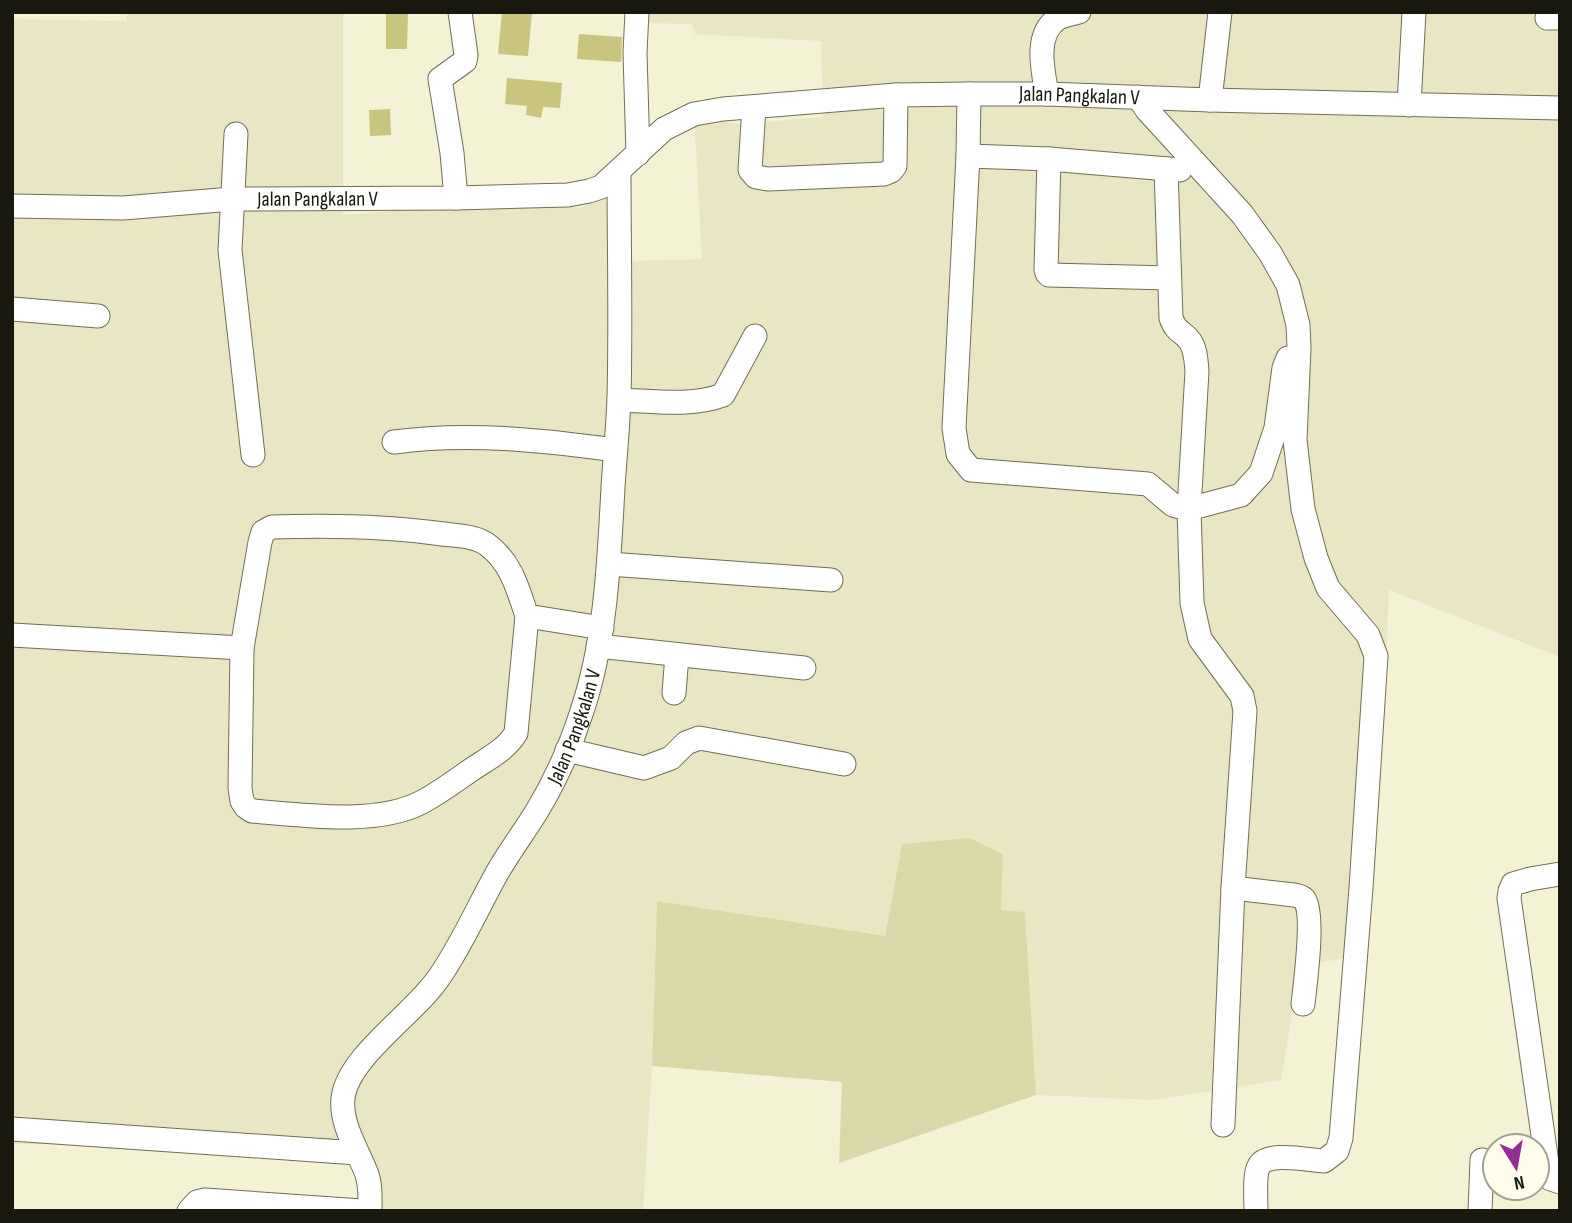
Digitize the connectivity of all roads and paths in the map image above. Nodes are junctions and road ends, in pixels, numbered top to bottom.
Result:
1 (460, 12) edge
2 (637, 12) edge
3 (1079, 12) edge
4 (1220, 12) edge
5 (1414, 12) edge
6 (969, 94) junction
7 (1047, 94) junction
8 (896, 95) junction
9 (1138, 97) junction
10 (1210, 100) junction
11 (1409, 105) junction
12 (754, 107) junction
13 (1560, 108) edge
14 (236, 134) dead end
15 (638, 154) junction
16 (968, 156) junction
17 (1049, 159) junction
18 (1166, 169) junction
19 (1204, 171) junction
20 (619, 172) junction
21 (456, 198) junction
22 (232, 199) junction
23 (12, 206) edge
24 (1169, 278) junction
25 (12, 309) edge
26 (98, 316) dead end
27 (1298, 325) junction
28 (755, 336) dead end
29 (619, 400) junction
30 (394, 442) dead end
31 (615, 450) junction
32 (253, 455) dead end
33 (1189, 509) junction
34 (609, 564) junction
35 (831, 580) dead end
36 (527, 616) junction
37 (12, 635) edge
38 (600, 637) junction
39 (242, 648) junction
40 (677, 655) junction
41 (804, 668) dead end
42 (674, 692) dead end
43 (568, 750) junction
44 (844, 764) dead end
45 (1560, 874) edge
46 (1233, 888) junction
47 (1303, 1004) dead end
48 (1223, 1125) dead end
49 (12, 1129) edge
50 (357, 1153) junction
51 (1560, 1182) edge
52 (1481, 1186) edge
53 (189, 1211) edge
54 (362, 1211) edge
55 (370, 1211) edge
56 (1256, 1211) edge
57 (1480, 1211) edge

1 - 21 street
2 - 15 street
3 - 7 street
4 - 10 street
5 - 11 street
6 - 7 street, Jalan Pangkalan V
6 - 8 street, Jalan Pangkalan V
6 - 16 street
7 - 9 street, Jalan Pangkalan V
8 - 12 street, Jalan Pangkalan V
8 - 12 street
9 - 10 street, Jalan Pangkalan V
9 - 19 street
10 - 11 street, Jalan Pangkalan V
11 - 13 street, Jalan Pangkalan V
12 - 15 street, Jalan Pangkalan V
14 - 22 street
15 - 20 street, Jalan Pangkalan V
16 - 17 street
16 - 33 street
17 - 18 street
17 - 24 street
18 - 19 street
18 - 24 street
19 - 27 street
20 - 21 street, Jalan Pangkalan V
20 - 29 street, Jalan Pangkalan V
21 - 22 street, Jalan Pangkalan V
22 - 23 street, Jalan Pangkalan V
22 - 32 street
24 - 33 street
25 - 26 street
27 - 33 street
27 - 56 street
28 - 29 street
29 - 31 street, Jalan Pangkalan V
30 - 31 street
31 - 34 street, Jalan Pangkalan V
33 - 46 street
34 - 35 street
34 - 38 street, Jalan Pangkalan V
36 - 38 street
36 - 39 street
36 - 39 street
37 - 39 street
38 - 40 street
38 - 43 street, Jalan Pangkalan V
40 - 41 street
40 - 42 street
43 - 44 street
43 - 50 street, Jalan Pangkalan V
45 - 51 street
46 - 47 street
46 - 48 street
49 - 50 street
50 - 55 street, Jalan Pangkalan V
52 - 57 street
53 - 54 street

